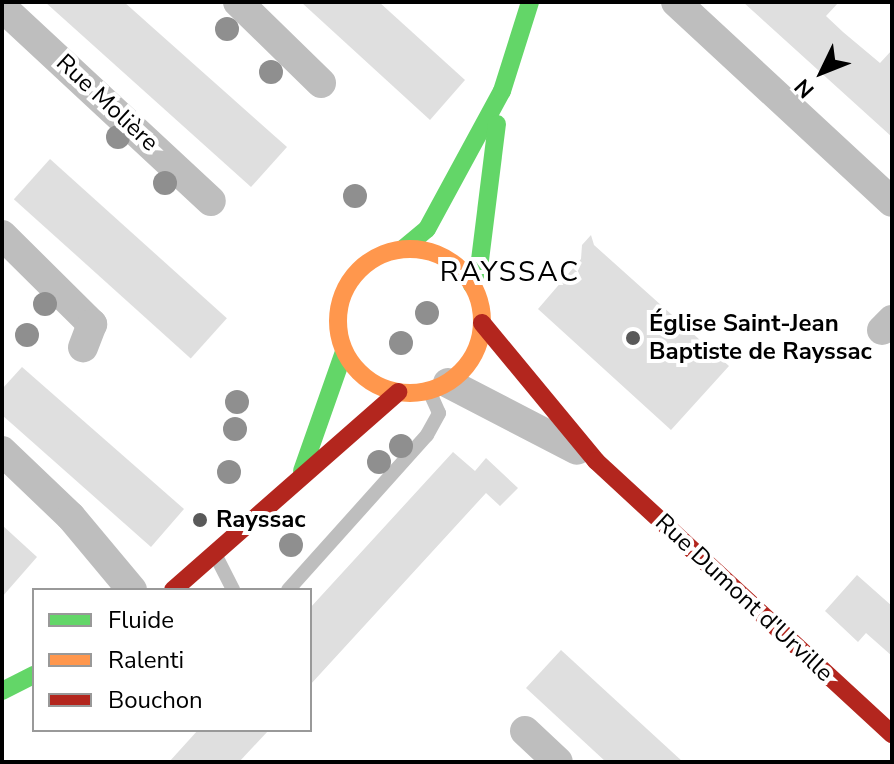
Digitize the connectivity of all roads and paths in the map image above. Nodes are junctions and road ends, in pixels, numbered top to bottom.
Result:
1 (238, 2) edge
2 (530, 2) edge
3 (676, 2) edge
4 (2, 7) edge
5 (321, 83) dead end
6 (502, 91) junction
7 (211, 201) dead end
8 (892, 202) edge
9 (2, 235) edge
10 (403, 249) junction
11 (472, 285) junction
12 (482, 323) junction
13 (83, 347) dead end
14 (344, 352) junction
15 (438, 387) junction
16 (398, 392) junction
17 (2, 451) edge
18 (596, 461) junction
19 (300, 475) junction
20 (216, 556) junction
21 (130, 588) edge
22 (176, 588) edge
23 (232, 588) edge
24 (290, 588) edge
25 (32, 676) edge
26 (2, 691) edge
27 (525, 731) dead end
28 (892, 734) edge
29 (558, 762) edge

1 - 5 street
2 - 6 street
3 - 8 street
4 - 7 street, Rue Molière
6 - 10 street
6 - 11 street
9 - 13 street
10 - 11 street
10 - 14 street
11 - 12 street
12 - 15 street
12 - 18 street, Rue Dumont d'Urville
14 - 16 street
14 - 19 street
15 - 16 street
15 - 18 street, Rue Dumont d'Urville
15 - 24 lane
16 - 19 street
17 - 21 street
18 - 28 street, Rue Dumont d'Urville
19 - 20 street
20 - 22 street
20 - 23 lane
25 - 26 street
27 - 29 street

